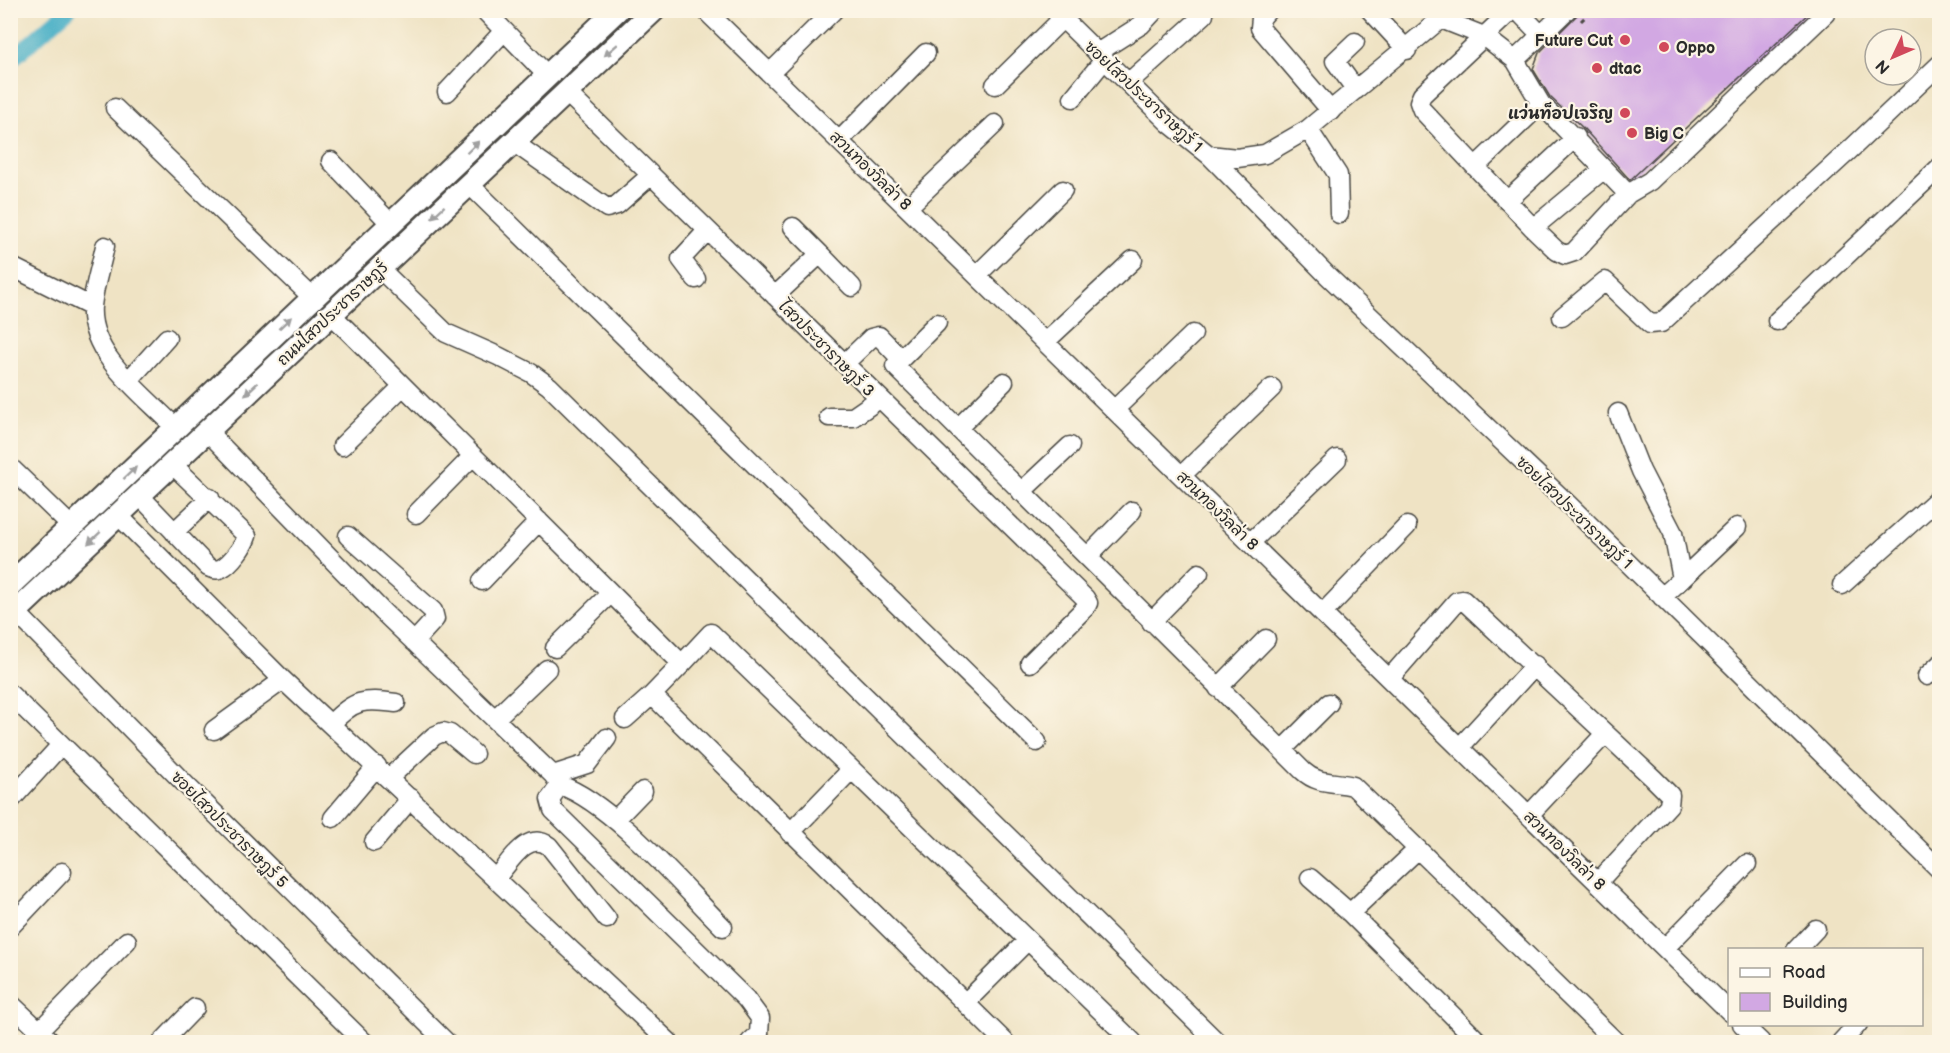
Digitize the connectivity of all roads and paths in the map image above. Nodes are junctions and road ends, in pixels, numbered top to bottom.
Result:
1 (617, 10) edge
2 (654, 10) edge
3 (705, 10) edge
4 (834, 10) edge
5 (1155, 10) edge
6 (1268, 10) edge
7 (1370, 10) edge
8 (1514, 10) edge
9 (1567, 10) edge
10 (1824, 10) edge
11 (488, 12) edge
12 (1058, 15) edge
13 (1204, 15) dead end
14 (1446, 15) edge
15 (504, 32) junction
16 (1541, 35) junction
17 (1484, 36) junction
18 (1354, 42) dead end
19 (1407, 50) junction
20 (926, 53) dead end
21 (1100, 56) junction
22 (1515, 60) junction
23 (1940, 64) edge
24 (771, 72) junction
25 (548, 75) junction
26 (1128, 83) junction
27 (995, 85) dead end
28 (1356, 90) junction
29 (447, 92) dead end
30 (566, 92) junction
31 (1073, 98) dead end
32 (1541, 104) junction
33 (115, 108) dead end
34 (1331, 111) junction
35 (995, 124) dead end
36 (1308, 129) junction
37 (1576, 137) junction
38 (840, 140) junction
39 (513, 142) junction
40 (1209, 155) junction
41 (331, 161) dead end
42 (1475, 167) junction
43 (1940, 167) edge
44 (1604, 169) junction
45 (650, 176) junction
46 (469, 184) junction
47 (1063, 190) dead end
48 (1628, 194) junction
49 (1507, 201) junction
50 (908, 207) junction
51 (1339, 214) dead end
52 (391, 224) junction
53 (793, 227) dead end
54 (1533, 228) junction
55 (707, 231) junction
56 (105, 246) dead end
57 (820, 254) junction
58 (1133, 260) dead end
59 (10, 266) edge
60 (379, 268) junction
61 (977, 275) junction
62 (696, 279) dead end
63 (852, 287) dead end
64 (775, 296) junction
65 (313, 298) junction
66 (92, 307) junction
67 (331, 314) junction
68 (1562, 317) dead end
69 (1778, 321) dead end
70 (937, 323) dead end
71 (1193, 334) dead end
72 (167, 338) dead end
73 (1046, 341) junction
74 (901, 359) junction
75 (845, 363) junction
76 (129, 380) junction
77 (1004, 382) dead end
78 (404, 386) junction
79 (1272, 388) dead end
80 (879, 399) junction
81 (1115, 410) junction
82 (1618, 413) dead end
83 (829, 417) dead end
84 (958, 428) junction
85 (177, 429) junction
86 (207, 431) junction
87 (342, 446) dead end
88 (1070, 446) dead end
89 (472, 457) junction
90 (1337, 459) dead end
91 (172, 464) junction
92 (10, 467) edge
93 (1182, 475) junction
94 (1021, 492) junction
95 (140, 495) junction
96 (1940, 497) edge
97 (210, 498) junction
98 (1132, 511) dead end
99 (416, 514) dead end
100 (118, 515) junction
101 (539, 521) junction
102 (1407, 526) dead end
103 (1737, 527) dead end
104 (73, 528) junction
105 (174, 532) junction
106 (348, 536) dead end
107 (1251, 542) junction
108 (1087, 557) junction
109 (1200, 573) dead end
110 (1682, 579) junction
111 (482, 581) dead end
112 (11, 583) edge
113 (1842, 585) dead end
114 (611, 593) junction
115 (1662, 597) junction
116 (1323, 613) junction
117 (13, 614) edge
118 (1151, 622) junction
119 (1266, 639) dead end
120 (414, 642) junction
121 (555, 648) dead end
122 (1030, 663) dead end
123 (682, 664) junction
124 (1535, 665) junction
125 (547, 669) dead end
126 (1390, 678) junction
127 (283, 680) junction
128 (1218, 688) junction
129 (652, 695) junction
130 (396, 703) dead end
131 (1329, 703) dead end
132 (14, 706) edge
133 (496, 718) junction
134 (625, 719) dead end
135 (331, 724) junction
136 (214, 730) dead end
137 (1605, 734) junction
138 (608, 738) dead end
139 (1037, 742) dead end
140 (62, 745) junction
141 (1460, 747) junction
142 (1282, 750) junction
143 (474, 754) dead end
144 (851, 770) junction
145 (383, 772) junction
146 (557, 780) junction
147 (643, 791) dead end
148 (411, 798) junction
149 (11, 800) edge
150 (1529, 815) junction
151 (333, 818) dead end
152 (615, 820) junction
153 (790, 833) junction
154 (374, 842) dead end
155 (1418, 849) junction
156 (1747, 864) dead end
157 (1940, 870) edge
158 (62, 872) dead end
159 (496, 878) junction
160 (1310, 879) dead end
161 (1598, 882) junction
162 (1350, 913) junction
163 (607, 919) dead end
164 (10, 927) edge
165 (723, 927) dead end
166 (1816, 929) dead end
167 (127, 941) dead end
168 (1026, 942) junction
169 (1665, 948) junction
170 (1798, 948) edge
171 (10, 1003) edge
172 (965, 1003) junction
173 (195, 1008) dead end
174 (1728, 1010) edge
175 (1745, 1026) edge
176 (1856, 1026) edge
177 (45, 1037) edge
178 (162, 1042) edge
179 (364, 1042) edge
180 (446, 1042) edge
181 (669, 1042) edge
182 (750, 1042) edge
183 (1005, 1042) edge
184 (1133, 1042) edge
185 (1218, 1042) edge
186 (1479, 1042) edge
187 (1616, 1042) edge
188 (1761, 1042) edge
189 (1841, 1042) edge

1 - 25 main road, ถนนไสวประชาราษฎร์
2 -> 30 main road, ถนนไสวประชาราษฎร์
3 - 24 street, สวนทองวิลล่า 8
4 - 24 street
5 - 21 street
6 - 34 street
7 - 19 street
8 - 16 street
8 - 17 street
9 - 16 street
10 - 48 street
11 - 15 street
12 - 21 street, ซอยไสวประชาราษฎร์ 1
12 - 27 street
13 - 26 street
14 - 17 street
14 - 19 street, ซอยไสวประชาราษฎร์ 1
15 - 25 street
15 - 29 street
16 - 22 street
17 - 22 street
17 - 42 street
18 - 28 street
19 - 28 street, ซอยไสวประชาราษฎร์ 1
20 - 38 street
21 - 26 street, ซอยไสวประชาราษฎร์ 1
21 - 31 street
22 - 32 street
23 - 68 street
24 - 38 street, สวนทองวิลล่า 8
52 -> 25 main road, ถนนไสวประชาราษฎร์
26 - 40 street, ซอยไสวประชาราษฎร์ 1
28 - 34 street, ซอยไสวประชาราษฎร์ 1
30 - 39 main road, ถนนไสวประชาราษฎร์
30 - 45 street, ไสวประชาราษฎร์ 3
32 - 37 street
32 - 42 street
33 - 65 street
34 - 36 street, ซอยไสวประชาราษฎร์ 1
35 - 50 street
36 - 40 street, ซอยไสวประชาราษฎร์ 1
36 - 51 street
37 - 44 street
37 - 49 street
38 - 50 street, สวนทองวิลล่า 8
39 - 45 street
39 - 46 main road, ถนนไสวประชาราษฎร์
40 - 115 street, ซอยไสวประชาราษฎร์ 1
41 - 52 street
42 - 49 street
43 - 69 street
44 - 48 street
44 - 54 street
45 - 55 street, ไสวประชาราษฎร์ 3
46 -> 60 main road, ถนนไสวประชาราษฎร์
46 - 139 street
47 - 61 street
48 - 54 street
49 - 54 street
50 - 61 street, สวนทองวิลล่า 8
52 - 65 main road, ถนนไสวประชาราษฎร์
53 - 57 street
55 - 62 street
55 - 64 street, ไสวประชาราษฎร์ 3
56 - 66 street
57 - 63 street
57 - 64 street
58 - 73 street
59 - 66 street
60 - 67 main road, ถนนไสวประชาราษฎร์
60 - 185 street
61 - 73 street, สวนทองวิลล่า 8
64 - 75 street, ไสวประชาราษฎร์ 3
85 -> 65 main road, ถนนไสวประชาราษฎร์
66 - 76 street
67 - 78 street
67 -> 86 main road, ถนนไสวประชาราษฎร์
70 - 74 street
71 - 81 street
72 - 76 street
73 - 81 street, สวนทองวิลล่า 8
74 - 75 street
74 - 84 street
75 - 80 street, ไสวประชาราษฎร์ 3
76 - 85 street
77 - 84 street
78 - 87 street
78 - 89 street
79 - 93 street
80 - 83 street
80 - 122 street, ไสวประชาราษฎร์ 3
81 - 93 street, สวนทองวิลล่า 8
82 - 110 street
84 - 94 street
104 -> 85 main road, ถนนไสวประชาราษฎร์
86 - 91 main road, ถนนไสวประชาราษฎร์
86 - 120 street
88 - 94 street
89 - 99 street
89 - 101 street
90 - 107 street
91 - 95 main road, ถนนไสวประชาราษฎร์
91 - 97 street
92 - 104 street
93 - 107 street, สวนทองวิลล่า 8
94 - 108 street
95 - 100 main road, ถนนไสวประชาราษฎร์
95 - 105 street
96 - 113 street
97 - 105 street
97 - 105 street
98 - 108 street
100 -> 117 main road, ถนนไสวประชาราษฎร์
100 - 127 street
101 - 111 street
101 - 114 street
102 - 116 street
103 - 110 street
104 - 112 main road, ถนนไสวประชาราษฎร์
106 - 120 street
107 - 116 street, สวนทองวิลล่า 8
108 - 118 street
109 - 118 street
110 - 115 street
114 - 121 street
114 - 123 street
115 - 157 street, ซอยไสวประชาราษฎร์ 1
116 - 126 street, สวนทองวิลล่า 8
117 - 180 street, ซอยไสวประชาราษฎร์ 5
118 - 128 street
119 - 128 street
120 - 133 street
123 - 129 street
123 - 144 street
124 - 126 street
124 - 137 street
124 - 141 street
125 - 133 street
126 - 141 street, สวนทองวิลล่า 8
127 - 135 street
127 - 136 street
128 - 142 street
129 - 134 street
129 - 153 street
130 - 135 street
131 - 142 street
132 - 140 street
133 - 146 street
135 - 145 street
137 - 150 street
137 - 161 street
138 - 146 street
140 - 149 street
140 - 179 street
141 - 150 street, สวนทองวิลล่า 8
142 - 155 street
143 - 145 street
144 - 153 street
144 - 168 street
145 - 148 street
145 - 151 street
146 - 152 street
146 - 182 street
147 - 152 street
148 - 154 street
148 - 159 street
150 - 161 street, สวนทองวิลล่า 8
152 - 165 street
153 - 172 street
155 - 162 street
155 - 187 street
156 - 169 street
158 - 164 street
159 - 163 street
159 - 181 street
160 - 162 street
161 - 169 street, สวนทองวิลล่า 8
162 - 186 street
166 - 170 street
167 - 177 street
168 - 172 street
168 - 184 street
169 - 174 street, สวนทองวิลล่า 8
171 - 177 street
172 - 183 street
173 - 178 street
175 - 188 street
176 - 189 street

